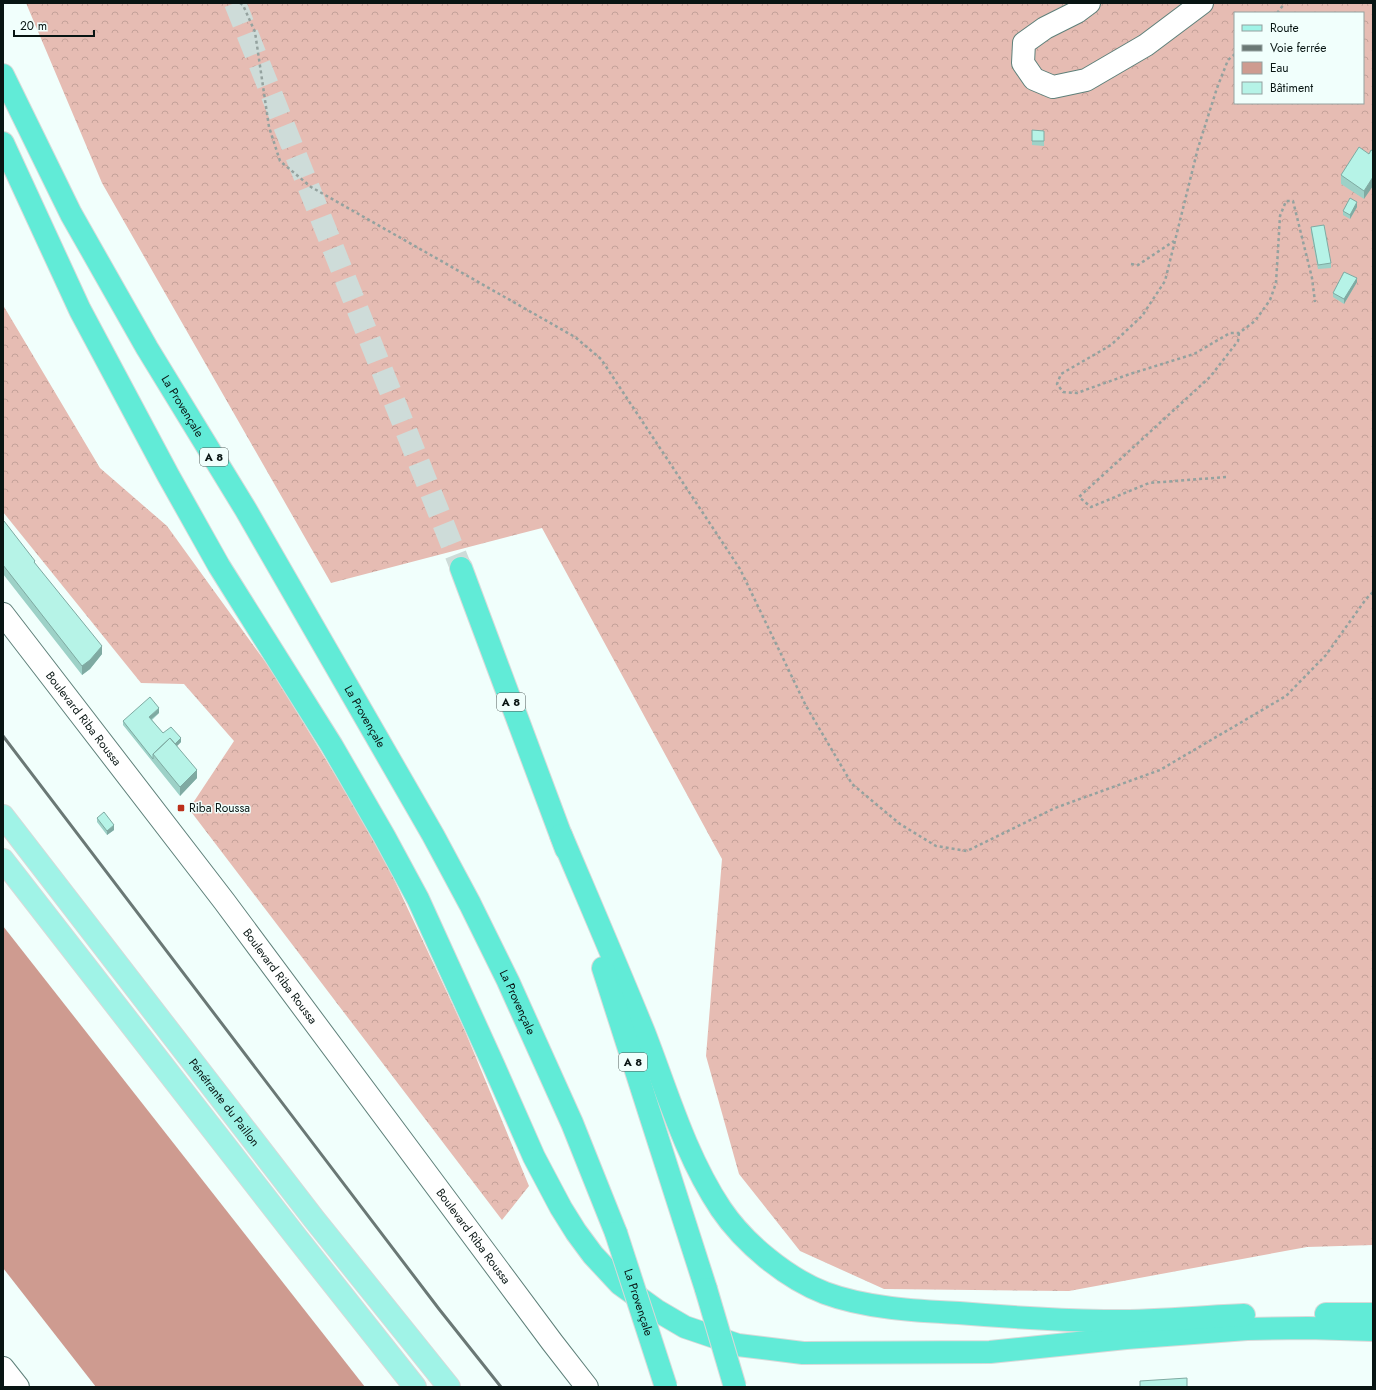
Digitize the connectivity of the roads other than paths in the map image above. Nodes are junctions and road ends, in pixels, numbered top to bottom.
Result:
1 (1089, 3) edge
2 (1202, 3) edge
3 (3, 75) edge
4 (3, 143) edge
5 (461, 568) tunnel mouth
6 (3, 614) edge
7 (3, 816) edge
8 (561, 836) junction
9 (3, 860) edge
10 (1373, 1314) edge
11 (1373, 1330) edge
12 (3, 1368) edge
13 (18, 1387) edge
14 (415, 1387) edge
15 (449, 1387) edge
16 (587, 1387) edge
17 (666, 1387) edge
18 (735, 1387) edge

1 - 2 street
3 - 17 highway, La Provençale / A 8, bridge
4 - 11 highway
5 - 8 highway, A 8
6 - 16 street, Boulevard Riba Roussa
7 - 15 main road, Pénétrante du Paillon
8 - 10 highway
8 - 18 highway, A 8, bridge
9 - 14 main road
12 - 13 street

